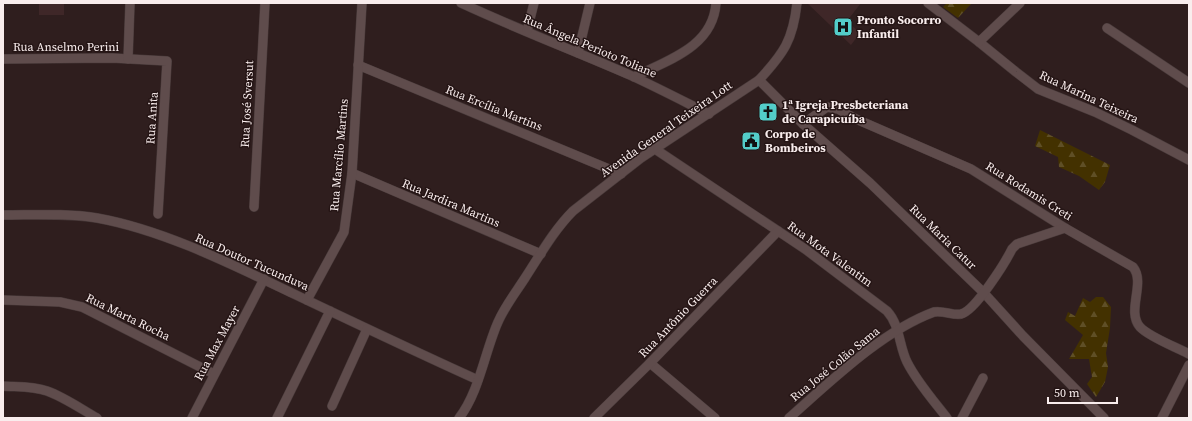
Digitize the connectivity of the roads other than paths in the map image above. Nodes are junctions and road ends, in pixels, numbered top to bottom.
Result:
1 (130, 3) edge
2 (265, 3) edge
3 (362, 3) edge
4 (461, 3) edge
5 (534, 3) edge
6 (590, 3) edge
7 (716, 3) edge
8 (798, 3) edge
9 (928, 3) edge
10 (1020, 3) edge
11 (1107, 28) dead end
12 (527, 31) junction
13 (979, 42) junction
14 (578, 53) junction
15 (128, 59) junction
16 (3, 60) edge
17 (358, 65) junction
18 (634, 77) junction
19 (759, 80) junction
20 (1189, 83) edge
21 (709, 114) junction
22 (803, 124) junction
23 (655, 150) junction
24 (1189, 160) edge
25 (352, 174) junction
26 (621, 174) junction
27 (254, 207) dead end
28 (158, 214) dead end
29 (3, 215) edge
30 (1065, 228) junction
31 (778, 231) junction
32 (541, 254) junction
33 (264, 279) junction
34 (984, 293) junction
35 (3, 300) edge
36 (307, 300) junction
37 (330, 311) junction
38 (368, 329) junction
39 (897, 330) junction
40 (1189, 354) edge
41 (650, 363) junction
42 (1189, 365) edge
43 (214, 374) junction
44 (983, 378) dead end
45 (478, 380) junction
46 (3, 386) edge
47 (332, 406) dead end
48 (97, 418) edge
49 (192, 418) edge
50 (277, 418) edge
51 (459, 418) edge
52 (594, 418) edge
53 (715, 418) edge
54 (789, 418) edge
55 (947, 418) edge
56 (962, 418) edge
57 (1104, 418) edge
58 (1162, 418) edge

1 - 15 street
2 - 27 street, Rua José Sversut
3 - 17 street, Rua Marcílio Martins
4 - 12 street, Rua Ângela Perioto Toliane
5 - 12 street
6 - 14 street
7 - 18 street
8 - 19 street, Avenida General Teixeira Lott
9 - 13 street, Rua Marina Teixeira
10 - 13 street
11 - 20 street
12 - 14 street, Rua Ângela Perioto Toliane
13 - 24 street, Rua Marina Teixeira
14 - 18 street, Rua Ângela Perioto Toliane
15 - 16 street, Rua Anselmo Perini
15 - 28 street, Rua Anita
17 - 25 street, Rua Marcílio Martins
17 - 26 street, Rua Ercília Martins
18 - 21 street, Rua Ângela Perioto Toliane
19 - 21 street, Avenida General Teixeira Lott
19 - 22 street, Rua Maria Catur
21 - 23 street, Avenida General Teixeira Lott
22 - 30 street, Rua Rodamis Creti
22 - 34 street, Rua Maria Catur
23 - 26 street, Avenida General Teixeira Lott
23 - 31 street, Rua Mota Valentim
25 - 32 street, Rua Jardira Martins
25 - 36 street, Rua Marcílio Martins
26 - 32 street, Avenida General Teixeira Lott
29 - 33 street, Rua Doutor Tucunduva
30 - 34 street, Rua José Colão Sama
30 - 40 street, Rua Rodamis Creti
31 - 39 street, Rua Mota Valentim
31 - 41 street, Rua Antônio Guerra
32 - 45 street, Avenida General Teixeira Lott
33 - 36 street, Rua Doutor Tucunduva
33 - 43 street, Rua Max Mayer
34 - 39 street, Rua José Colão Sama
34 - 57 street, Rua Maria Catur
35 - 43 street, Rua Marta Rocha
36 - 37 street, Rua Doutor Tucunduva
37 - 38 street, Rua Doutor Tucunduva
37 - 50 street
38 - 45 street, Rua Doutor Tucunduva
38 - 47 street
39 - 54 street, Rua José Colão Sama
39 - 55 street, Rua Mota Valentim
41 - 52 street, Rua Antônio Guerra
41 - 53 street
42 - 58 street
43 - 49 street, Rua Max Mayer
44 - 56 street
45 - 51 street, Avenida General Teixeira Lott
46 - 48 street

